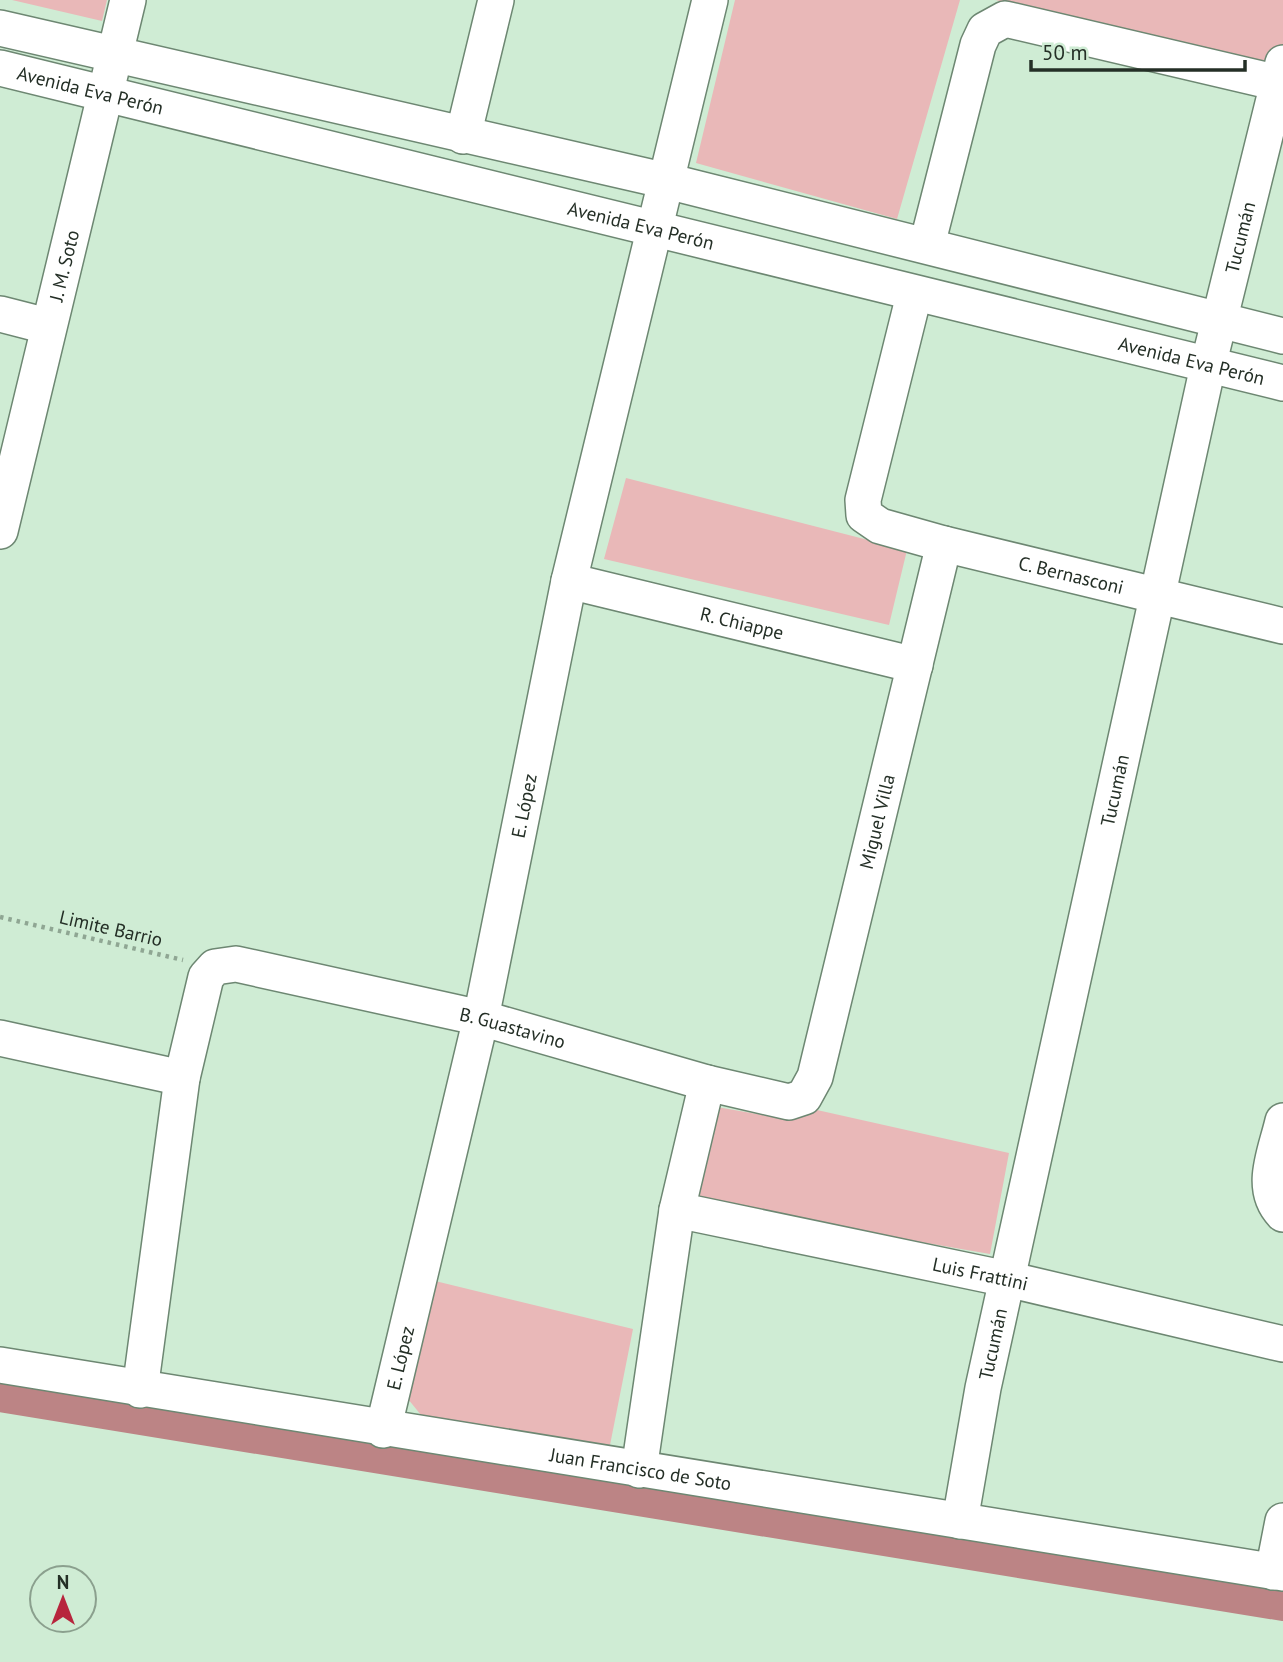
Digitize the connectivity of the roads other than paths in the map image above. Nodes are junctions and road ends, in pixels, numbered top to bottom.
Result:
1 (128, 0) edge
2 (496, 0) edge
3 (709, 0) edge
4 (0, 28) edge
5 (113, 55) junction
6 (0, 68) edge
7 (1281, 77) edge
8 (103, 93) junction
9 (463, 136) junction
10 (667, 181) junction
11 (656, 229) junction
12 (927, 245) junction
13 (914, 295) junction
14 (0, 314) edge
15 (1219, 321) junction
16 (47, 326) junction
17 (1283, 336) edge
18 (1208, 366) junction
19 (1283, 383) edge
20 (0, 531) edge
21 (944, 544) junction
22 (569, 581) junction
23 (1156, 596) junction
24 (1283, 626) edge
25 (915, 665) junction
26 (481, 1018) junction
27 (0, 1038) edge
28 (182, 1078) junction
29 (706, 1083) junction
30 (804, 1097) joint
31 (1283, 1121) edge
32 (677, 1210) junction
33 (1283, 1214) edge
34 (1007, 1279) junction
35 (1283, 1344) edge
36 (0, 1365) edge
37 (140, 1390) junction
38 (383, 1430) junction
39 (639, 1470) junction
40 (960, 1521) junction
41 (1283, 1521) edge
42 (1278, 1572) edge

1 - 5 street, J. M. Soto
2 - 9 street
3 - 10 street, E. López
4 - 5 street, Avenida Eva Perón
5 - 8 street, J. M. Soto
5 - 9 street, Avenida Eva Perón
6 - 8 street, Avenida Eva Perón
7 - 12 street
7 - 15 street, Tucumán
8 - 11 street, Avenida Eva Perón
8 - 16 street, J. M. Soto
9 - 10 street, Avenida Eva Perón
10 - 11 street, E. López
10 - 12 street, Avenida Eva Perón
11 - 13 street, Avenida Eva Perón
11 - 22 street, E. López
12 - 15 street, Avenida Eva Perón
13 - 18 street, Avenida Eva Perón
13 - 21 street, C. Bernasconi
14 - 16 street
15 - 17 street, Avenida Eva Perón
15 - 18 street, Tucumán
16 - 20 street, J. M. Soto
18 - 19 street, Avenida Eva Perón
18 - 23 street, Tucumán
21 - 23 street, C. Bernasconi
21 - 25 street, Miguel Villa
22 - 25 street, R. Chiappe
22 - 26 street, E. López
23 - 24 street, C. Bernasconi
23 - 34 street, Tucumán
25 - 30 street, Miguel Villa
26 - 28 street, B. Guastavino
26 - 29 street, B. Guastavino
26 - 38 street, E. López
27 - 28 street
28 - 37 street
29 - 30 street, B. Guastavino
29 - 32 street
31 - 33 street
32 - 34 street, Luis Frattini
32 - 39 street
34 - 35 street, Luis Frattini
34 - 40 street, Tucumán
36 - 37 street, Juan Francisco de Soto
37 - 38 street, Juan Francisco de Soto
38 - 39 street, Juan Francisco de Soto
39 - 40 street, Juan Francisco de Soto
40 - 42 street, Juan Francisco de Soto
41 - 42 street

